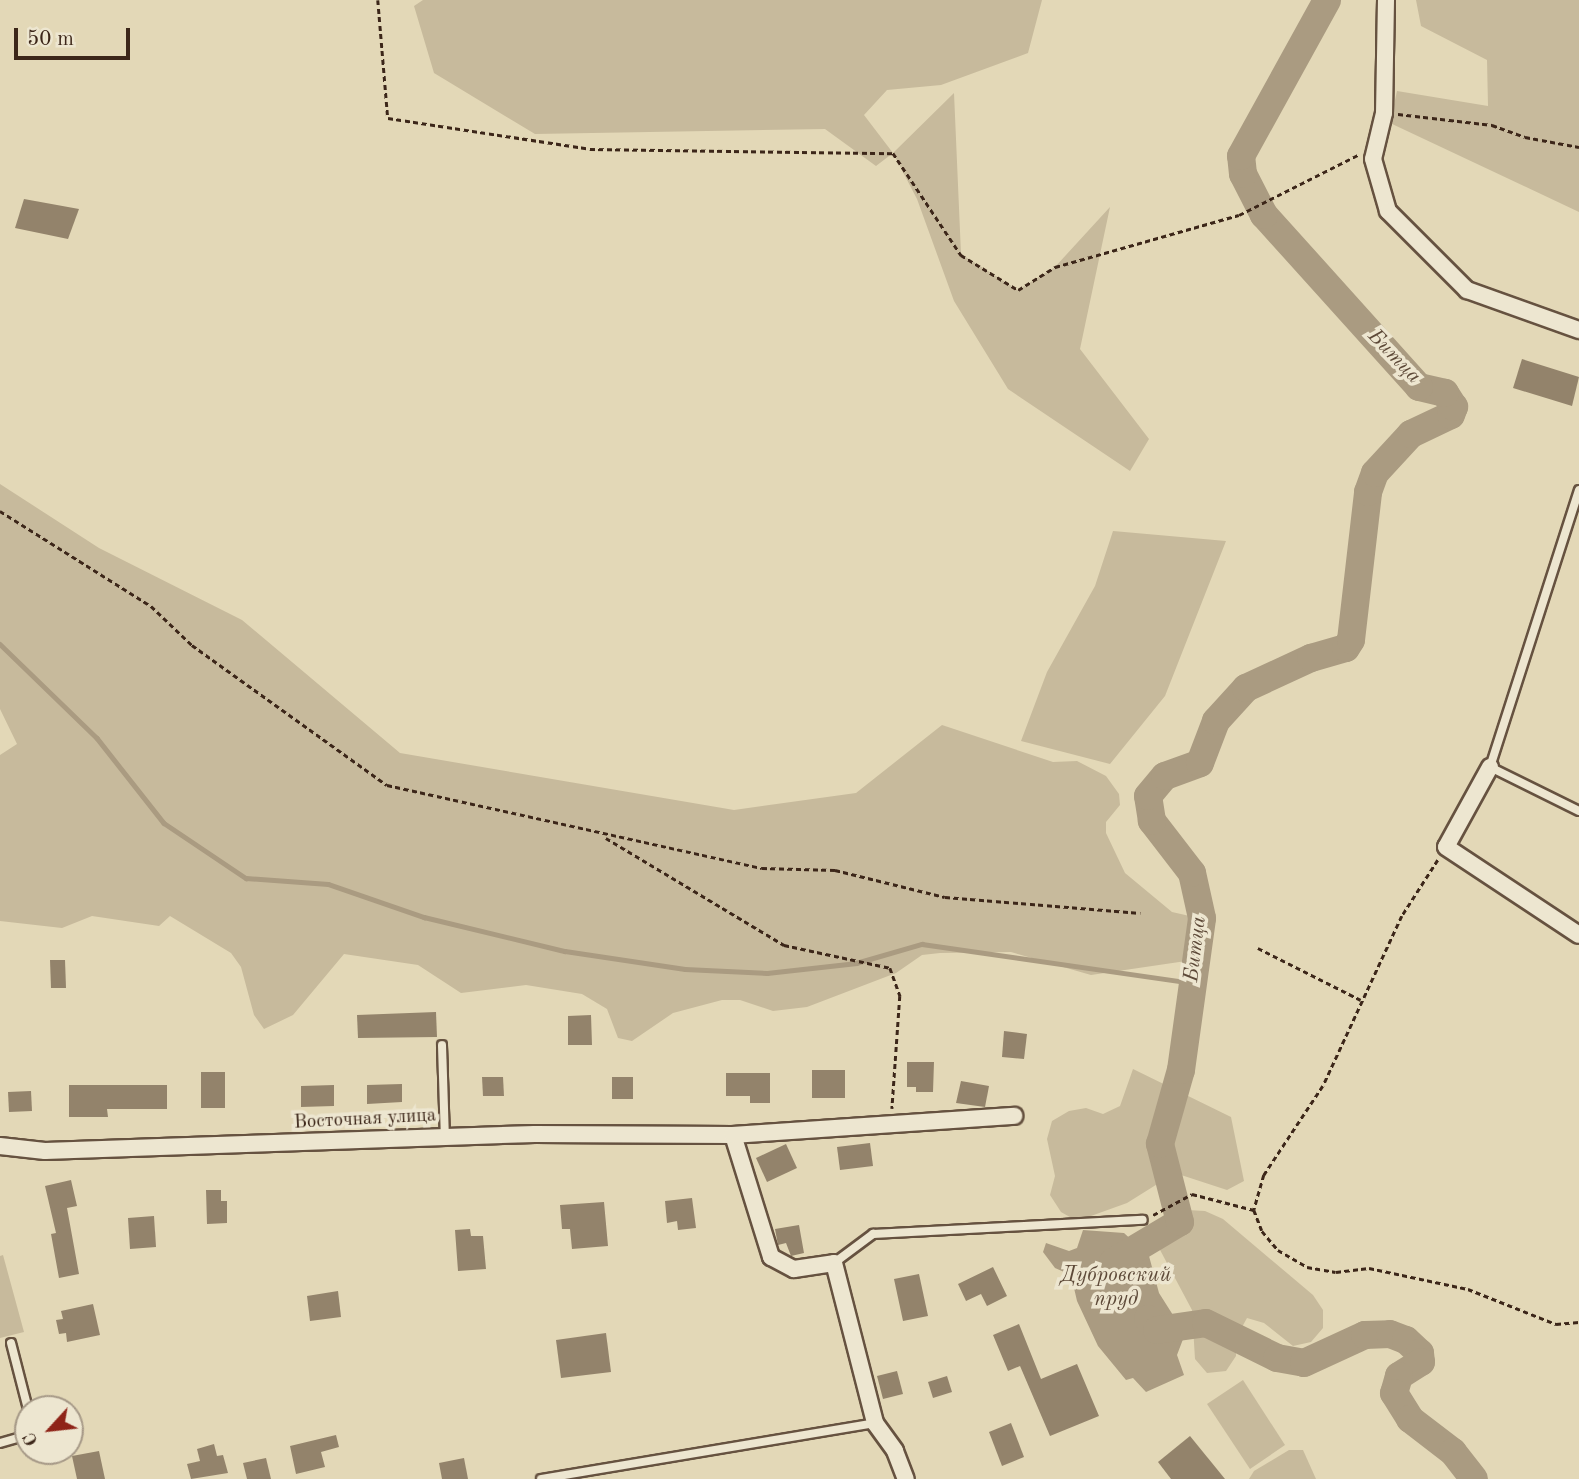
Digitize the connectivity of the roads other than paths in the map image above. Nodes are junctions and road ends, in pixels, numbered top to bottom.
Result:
1 (1386, 0) edge
2 (1579, 330) edge
3 (1579, 490) edge
4 (1490, 767) junction
5 (1579, 811) edge
6 (1579, 935) edge
7 (442, 1045) dead end
8 (1014, 1116) dead end
9 (733, 1135) junction
10 (445, 1138) junction
11 (0, 1146) edge
12 (1143, 1220) road end
13 (834, 1263) junction
14 (11, 1343) dead end
15 (24, 1395) edge
16 (876, 1423) junction
17 (541, 1479) edge
18 (906, 1479) edge

1 - 2 street
3 - 4 lane
4 - 5 lane
4 - 6 street
7 - 10 lane
8 - 9 street, Восточная улица
9 - 10 street, Восточная улица
9 - 13 street
10 - 11 street, Восточная улица
12 - 13 lane
13 - 16 street
14 - 15 lane
16 - 17 lane
16 - 18 street

